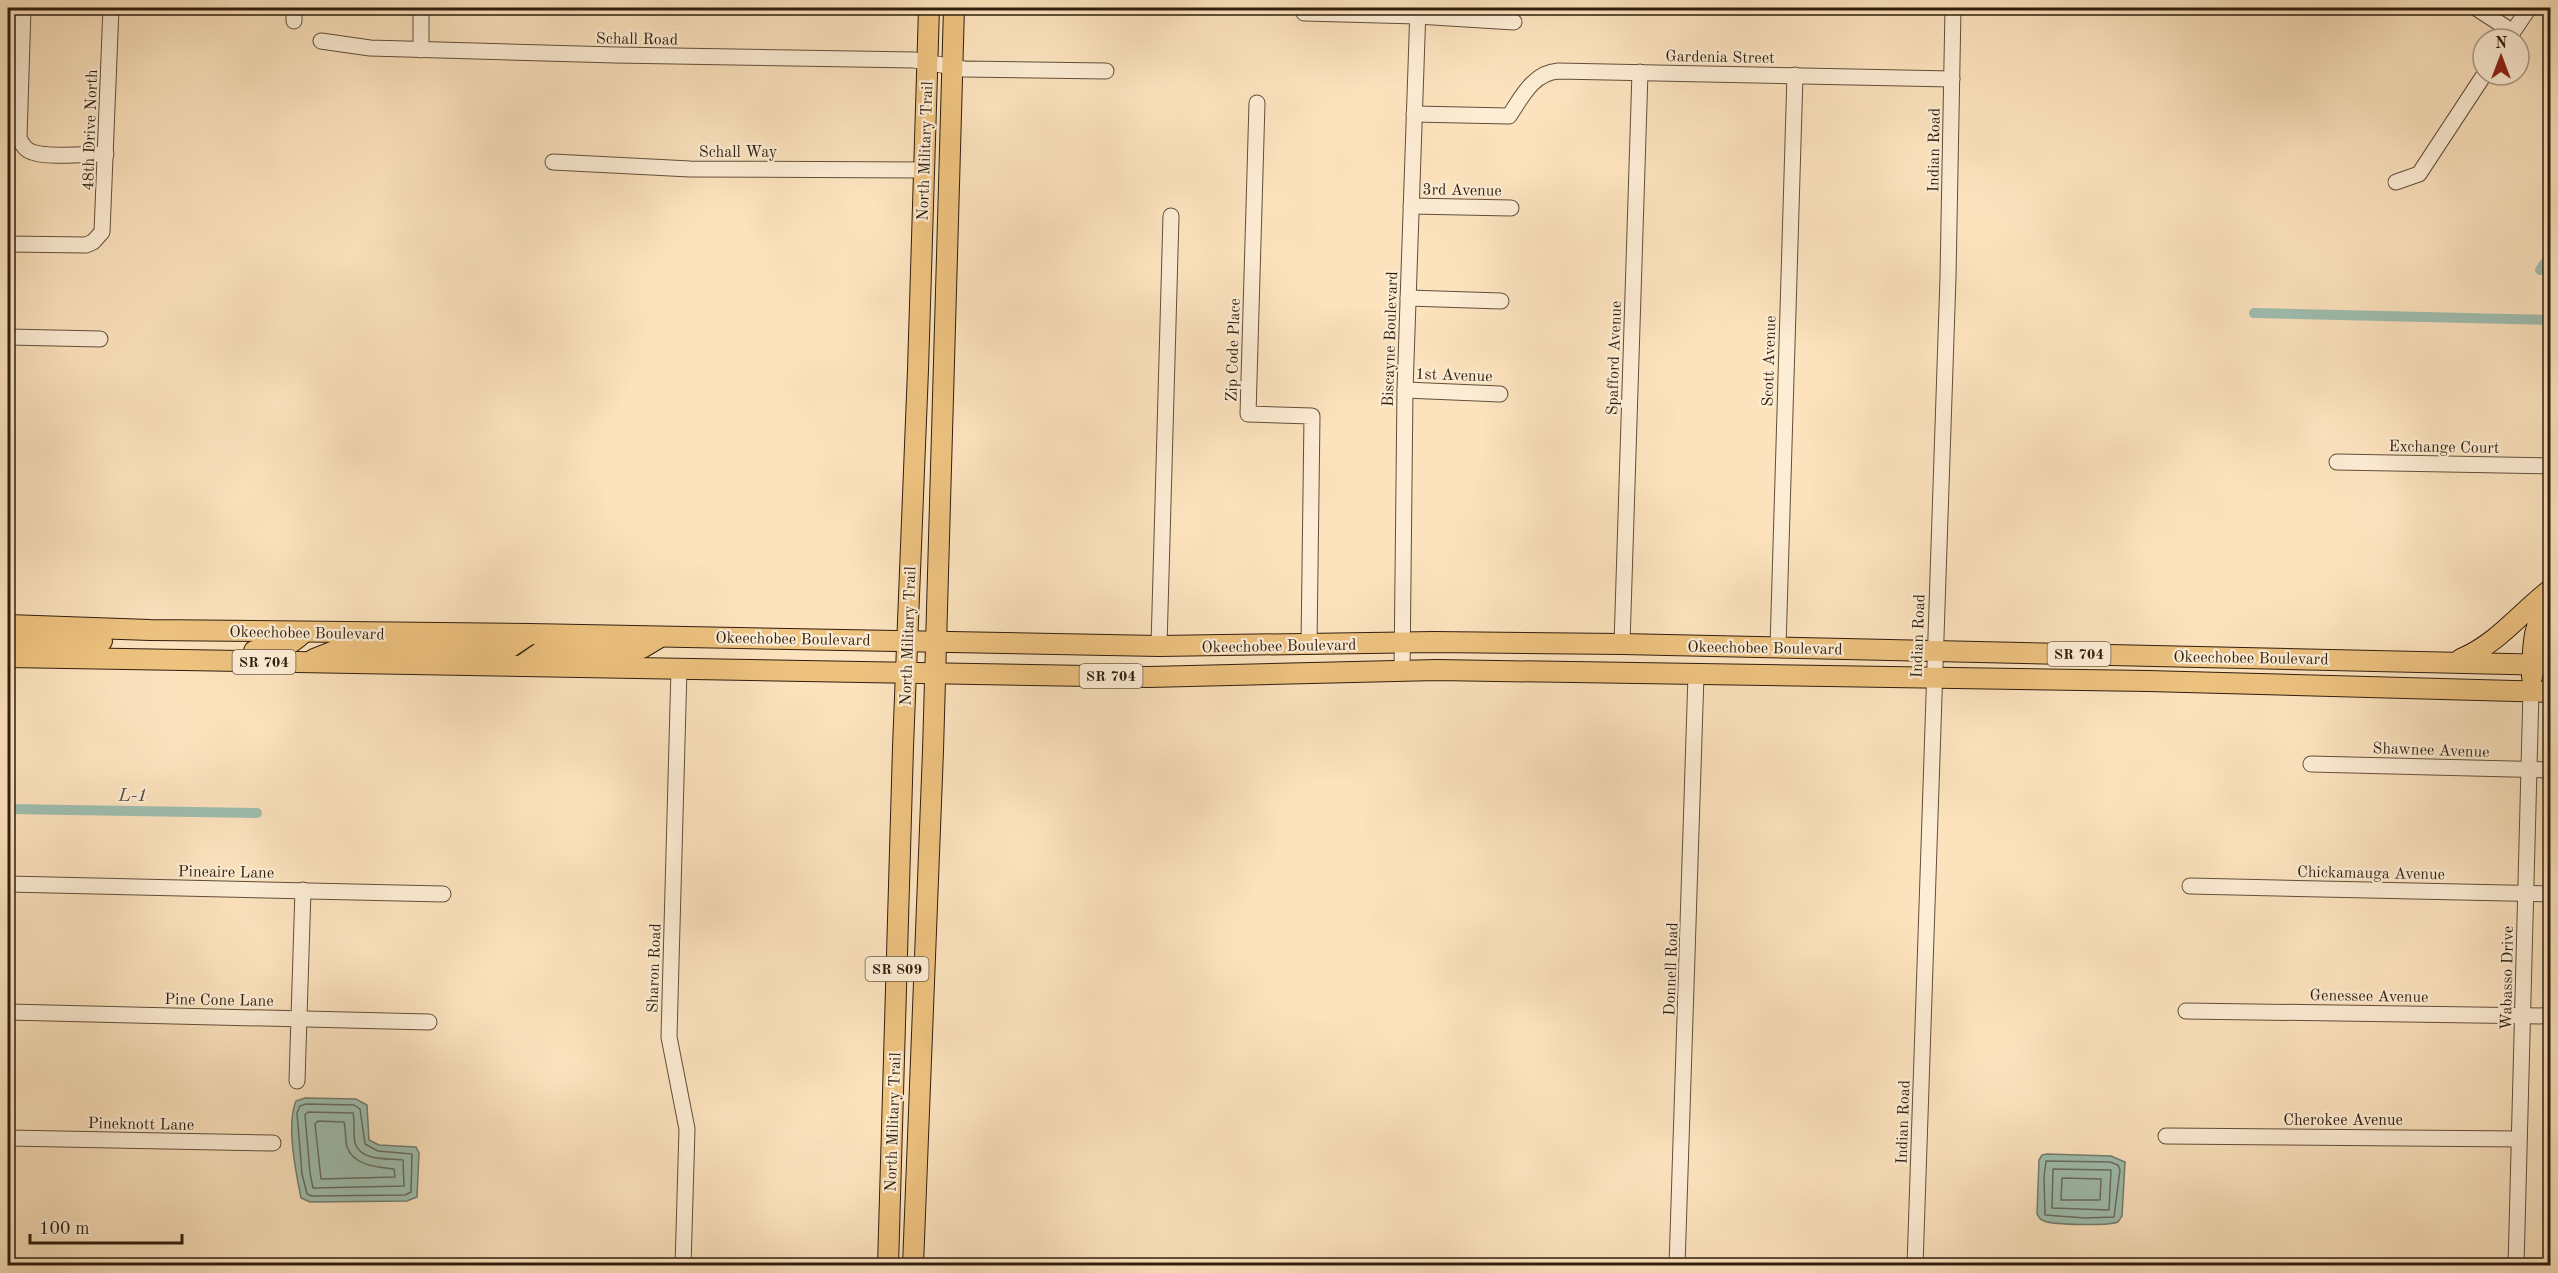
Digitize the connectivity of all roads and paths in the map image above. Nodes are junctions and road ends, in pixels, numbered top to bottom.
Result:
1 (22, 8) edge
2 (111, 8) edge
3 (421, 8) edge
4 (929, 8) edge
5 (954, 8) edge
6 (1953, 8) edge
7 (2476, 8) edge
8 (2529, 8) edge
9 (1418, 12) edge
10 (1304, 13) dead end
11 (1514, 22) dead end
12 (2501, 27) edge
13 (2516, 27) edge
14 (321, 41) dead end
15 (421, 50) junction
16 (927, 62) junction
17 (952, 67) junction
18 (1106, 71) dead end
19 (1640, 72) junction
20 (1795, 75) junction
21 (1952, 79) junction
22 (2476, 87) edge
23 (1257, 103) dead end
24 (1414, 114) junction
25 (106, 154) junction
26 (553, 162) dead end
27 (923, 170) junction
28 (2396, 182) dead end
29 (1411, 206) junction
30 (1511, 208) dead end
31 (922, 210) junction
32 (1171, 216) dead end
33 (947, 237) junction
34 (8, 244) edge
35 (1408, 298) junction
36 (1501, 301) dead end
37 (8, 337) edge
38 (100, 339) dead end
39 (1406, 390) junction
40 (1500, 394) dead end
41 (2337, 462) dead end
42 (2550, 466) edge
43 (2550, 590) edge
44 (2550, 600) edge
45 (8, 625) edge
46 (150, 630) junction
47 (304, 632) junction
48 (531, 634) junction
49 (664, 636) junction
50 (8, 639) edge
51 (907, 640) junction
52 (937, 640) junction
53 (1402, 643) junction
54 (1622, 644) junction
55 (1309, 645) junction
56 (1159, 646) junction
57 (1778, 647) junction
58 (1935, 650) junction
59 (8, 657) edge
60 (2243, 657) junction
61 (164, 660) junction
62 (306, 662) junction
63 (2454, 662) junction
64 (2544, 665) edge
65 (521, 666) junction
66 (679, 669) junction
67 (1402, 671) junction
68 (906, 673) junction
69 (936, 674) junction
70 (1696, 675) junction
71 (1934, 679) junction
72 (2148, 681) junction
73 (2541, 691) edge
74 (2311, 764) dead end
75 (2529, 770) junction
76 (2550, 770) edge
77 (8, 884) edge
78 (2190, 886) dead end
79 (303, 890) junction
80 (2526, 893) junction
81 (443, 894) dead end
82 (2550, 894) edge
83 (898, 920) junction
84 (2186, 1011) dead end
85 (8, 1012) edge
86 (2523, 1016) junction
87 (2550, 1016) edge
88 (299, 1018) junction
89 (429, 1022) dead end
90 (920, 1059) junction
91 (297, 1081) dead end
92 (2166, 1136) dead end
93 (8, 1138) edge
94 (2519, 1139) junction
95 (273, 1143) dead end
96 (683, 1266) edge
97 (888, 1266) edge
98 (913, 1266) edge
99 (1677, 1266) edge
100 (1915, 1266) edge
101 (2516, 1266) edge

1 - 25 street
2 - 25 street, 48th Drive North
3 - 15 street
4 - 16 main road, North Military Trail / SR 809
5 - 17 main road, North Military Trail / SR 809
6 - 21 street, Indian Road
7 - 12 street
8 - 13 street
9 - 10 street
9 - 11 street
9 - 24 street, Biscayne Boulevard
14 - 15 street, Schall Road
15 - 16 street, Schall Road
16 - 17 street, Schall Road
16 - 27 main road, North Military Trail / SR 809
17 - 18 street, Schall Road
17 - 33 main road, North Military Trail / SR 809
19 - 20 street, Gardenia Street
19 - 24 street, Gardenia Street
19 - 54 street, Spafford Avenue
20 - 21 street, Gardenia Street
20 - 57 street, Scott Avenue
21 - 58 street, Indian Road
22 - 28 street
23 - 55 street, Zip Code Place
24 - 29 street, Biscayne Boulevard
25 - 34 street, 48th Drive North
26 - 27 street, Schall Way
27 - 31 main road, North Military Trail / SR 809
29 - 30 street, 3rd Avenue
29 - 35 street, Biscayne Boulevard
31 - 33 main road
31 - 51 main road, North Military Trail / SR 809
32 - 56 street
33 - 52 main road, North Military Trail / SR 809
35 - 36 street
35 - 39 street, Biscayne Boulevard
37 - 38 street
39 - 40 street, 1st Avenue
39 - 53 street, Biscayne Boulevard
41 - 42 street, Exchange Court
43 - 63 main road
44 - 64 main road
45 - 46 main road, Okeechobee Boulevard / SR 704
46 - 47 main road, Okeechobee Boulevard / SR 704
46 - 50 main road
47 - 48 main road, Okeechobee Boulevard / SR 704
47 - 61 main road
48 - 49 main road, Okeechobee Boulevard / SR 704
48 - 62 main road
49 - 51 main road, Okeechobee Boulevard / SR 704
49 - 65 main road
51 - 52 main road, Okeechobee Boulevard / SR 704
51 - 68 main road, North Military Trail / SR 809
52 - 56 main road, Okeechobee Boulevard / SR 704
52 - 69 main road, North Military Trail / SR 809
53 - 54 main road, Okeechobee Boulevard / SR 704
53 - 55 main road, Okeechobee Boulevard / SR 704
53 - 67 street, Biscayne Boulevard
54 - 57 main road, Okeechobee Boulevard / SR 704
55 - 56 main road, Okeechobee Boulevard / SR 704
57 - 58 main road, Okeechobee Boulevard / SR 704
58 - 60 main road, Okeechobee Boulevard / SR 704
58 - 71 street, Indian Road
59 - 61 main road, Okeechobee Boulevard / SR 704
60 - 63 main road, Okeechobee Boulevard / SR 704
60 - 72 main road
61 - 62 main road, Okeechobee Boulevard / SR 704
62 - 65 main road, Okeechobee Boulevard / SR 704
63 - 64 main road, Okeechobee Boulevard / SR 704
64 - 73 main road
65 - 66 main road, Okeechobee Boulevard / SR 704
66 - 68 main road, Okeechobee Boulevard / SR 704
66 - 96 street, Sharon Road
67 - 69 main road, Okeechobee Boulevard / SR 704
67 - 70 main road, Okeechobee Boulevard / SR 704
68 - 69 main road, Okeechobee Boulevard / SR 704
68 - 83 main road, North Military Trail / SR 809
69 - 90 main road, North Military Trail / SR 809
70 - 71 main road, Okeechobee Boulevard / SR 704
70 - 99 street, Donnell Road
71 - 72 main road, Okeechobee Boulevard / SR 704
71 - 100 street, Indian Road
72 - 73 main road, Okeechobee Boulevard / SR 704
73 - 75 street, Wabasso Drive
74 - 75 street, Shawnee Avenue
75 - 76 street, Shawnee Avenue
75 - 80 street, Wabasso Drive
77 - 79 street, Pineaire Lane
78 - 80 street, Chickamauga Avenue
79 - 81 street, Pineaire Lane
79 - 88 street
80 - 82 street, Chickamauga Avenue
80 - 86 street, Wabasso Drive
83 - 90 main road
83 - 97 main road, North Military Trail / SR 809
84 - 86 street, Genessee Avenue
85 - 88 street, Pine Cone Lane
86 - 87 street, Genessee Avenue
86 - 94 street, Wabasso Drive
88 - 89 street, Pine Cone Lane
88 - 91 street
90 - 98 main road, North Military Trail / SR 809
92 - 94 street, Cherokee Avenue
93 - 95 street, Pineknott Lane
94 - 101 street, Wabasso Drive

